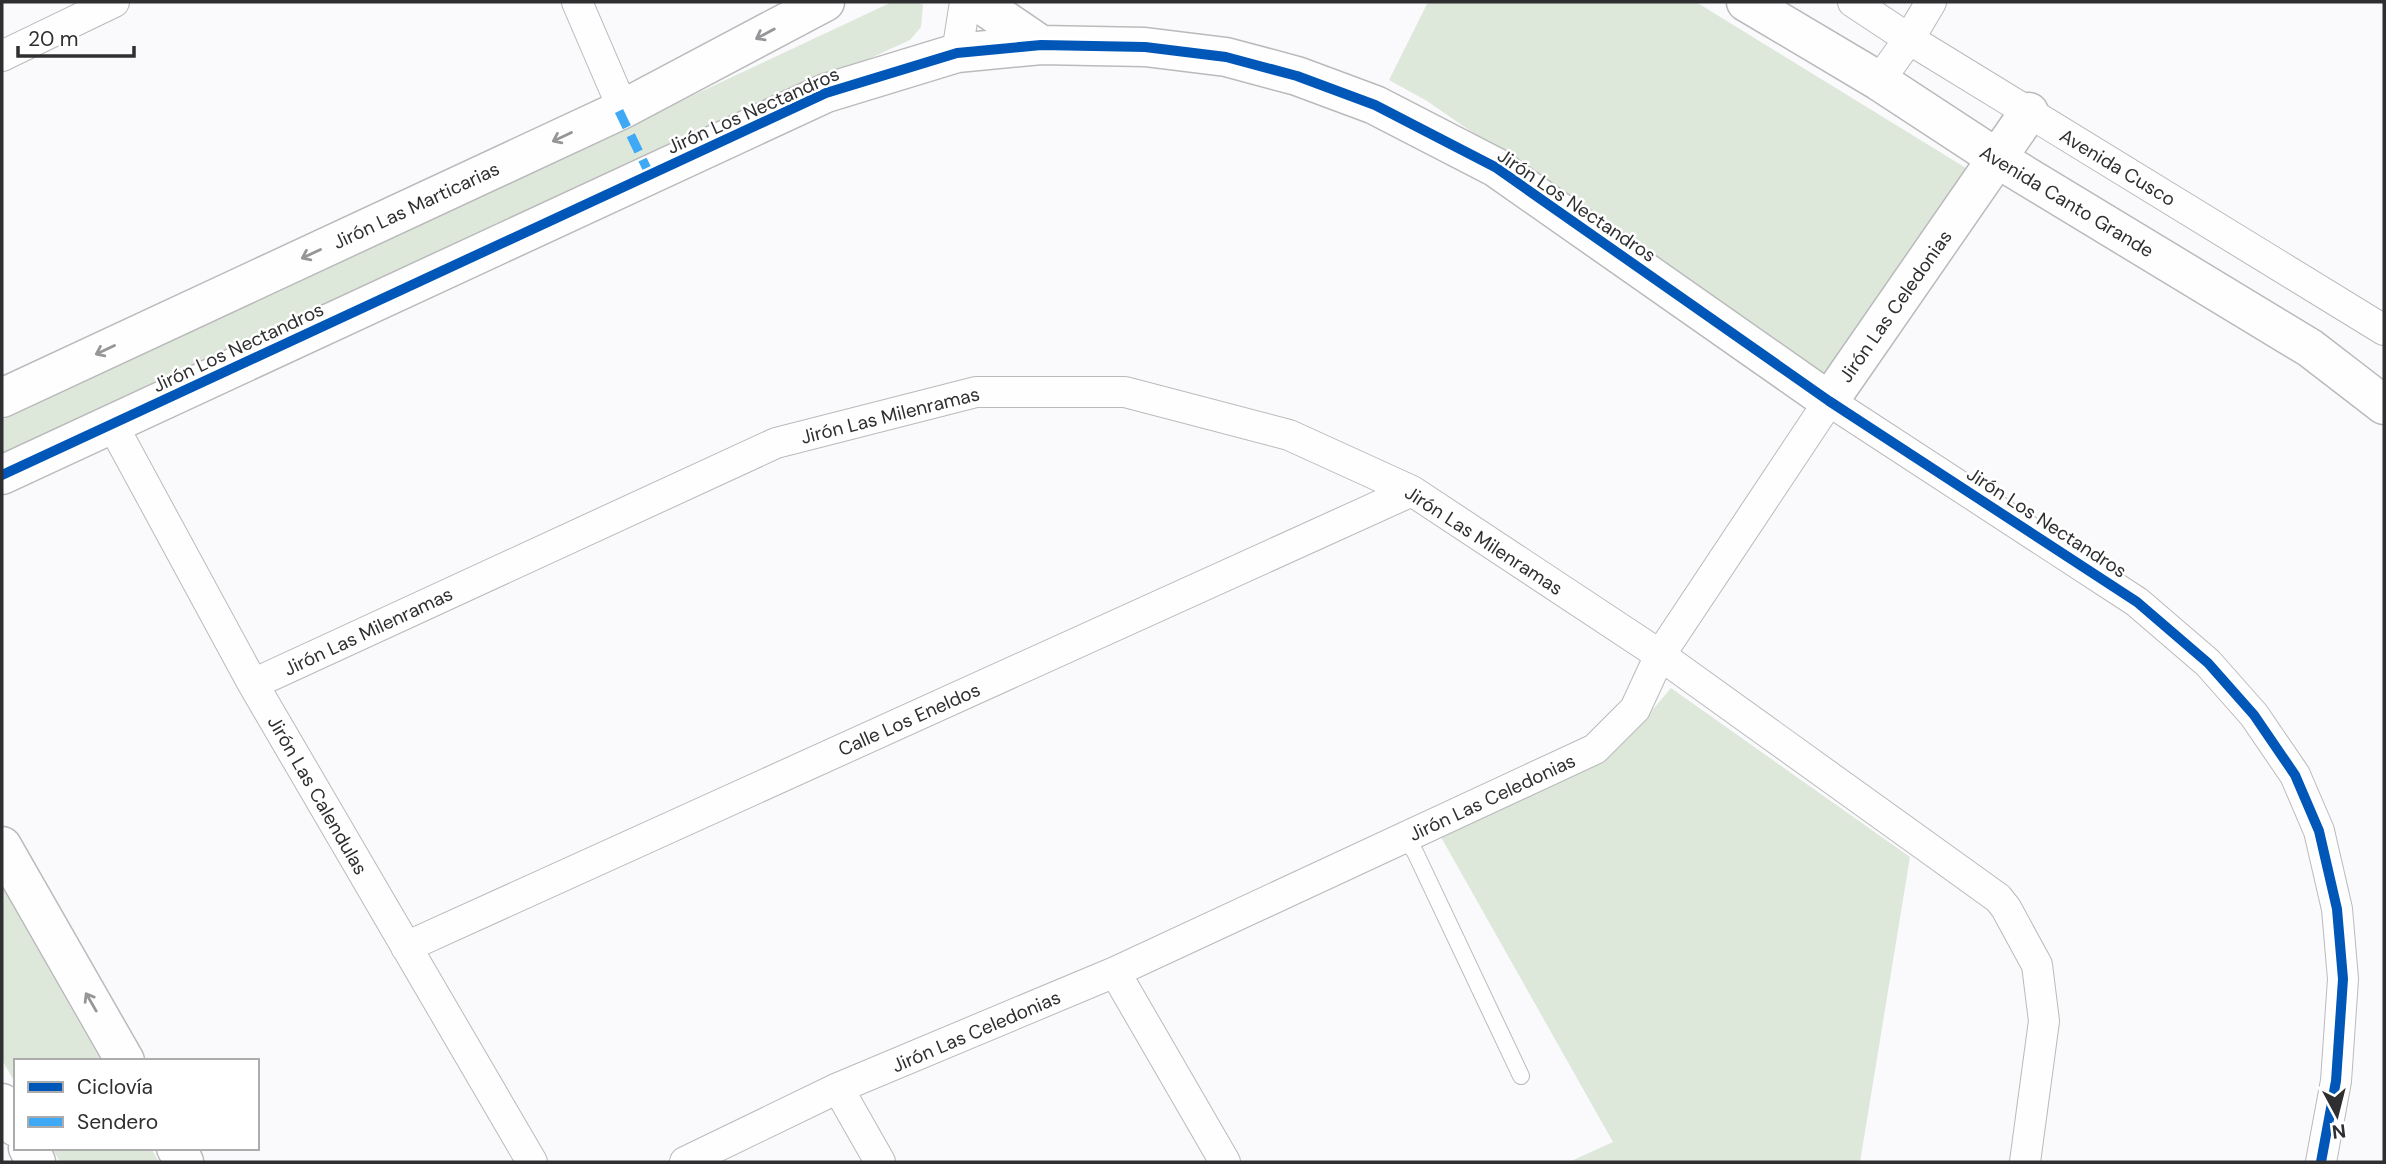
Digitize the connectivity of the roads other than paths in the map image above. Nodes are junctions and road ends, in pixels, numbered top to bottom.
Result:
1 (114, 2) edge
2 (577, 2) edge
3 (825, 2) edge
4 (965, 2) edge
5 (978, 2) edge
6 (1746, 2) edge
7 (1853, 2) edge
8 (1931, 2) edge
9 (1909, 39) junction
10 (1041, 45) junction
11 (957, 53) junction
12 (2, 55) edge
13 (1879, 81) junction
14 (623, 109) junction
15 (2029, 112) junction
16 (1998, 159) junction
17 (2384, 330) edge
18 (2, 398) edge
19 (1829, 401) junction
20 (2384, 405) edge
21 (112, 424) junction
22 (2, 475) edge
23 (1412, 491) junction
24 (1660, 655) junction
25 (253, 684) junction
26 (1405, 838) junction
27 (2, 846) edge
28 (406, 947) junction
29 (1115, 972) junction
30 (124, 1059) edge
31 (1521, 1076) dead end
32 (838, 1088) junction
33 (2, 1103) edge
34 (14, 1124) edge
35 (532, 1162) edge
36 (685, 1162) edge
37 (880, 1162) edge
38 (1225, 1162) edge
39 (2025, 1162) edge
40 (2321, 1162) edge

1 - 12 street
2 - 14 street
3 -> 14 street, Jirón Las Marticarias
4 - 11 street
5 - 10 street
6 - 13 street, Avenida Canto Grande
7 - 9 street, Avenida Cusco
8 - 9 street
9 - 13 street
9 - 15 street, Avenida Cusco
10 - 11 street, Jirón Los Nectandros
10 - 19 street, Jirón Los Nectandros
11 - 21 street, Jirón Los Nectandros
13 - 16 street, Avenida Canto Grande
14 -> 18 street, Jirón Las Marticarias
15 - 16 street, Jirón Las Celedonias
15 - 17 street, Avenida Cusco
16 - 19 street, Jirón Las Celedonias
16 - 20 street, Avenida Canto Grande
19 - 24 street, Jirón Las Celedonias
19 - 40 street, Jirón Los Nectandros
21 - 22 street, Jirón Los Nectandros
21 - 25 street, Jirón Las Calendulas
23 - 24 street, Jirón Las Milenramas
23 - 25 street, Jirón Las Milenramas
23 - 28 street, Calle Los Eneldos
24 - 26 street, Jirón Las Celedonias
24 - 39 street, Jirón Las Milenramas
25 - 28 street, Jirón Las Calendulas
26 - 29 street, Jirón Las Celedonias
26 - 31 lane
30 -> 27 street
28 - 35 street, Jirón Las Calendulas
29 - 32 street, Jirón Las Celedonias
29 - 38 street
32 - 36 street, Jirón Las Celedonias
32 - 37 street
33 - 34 street

